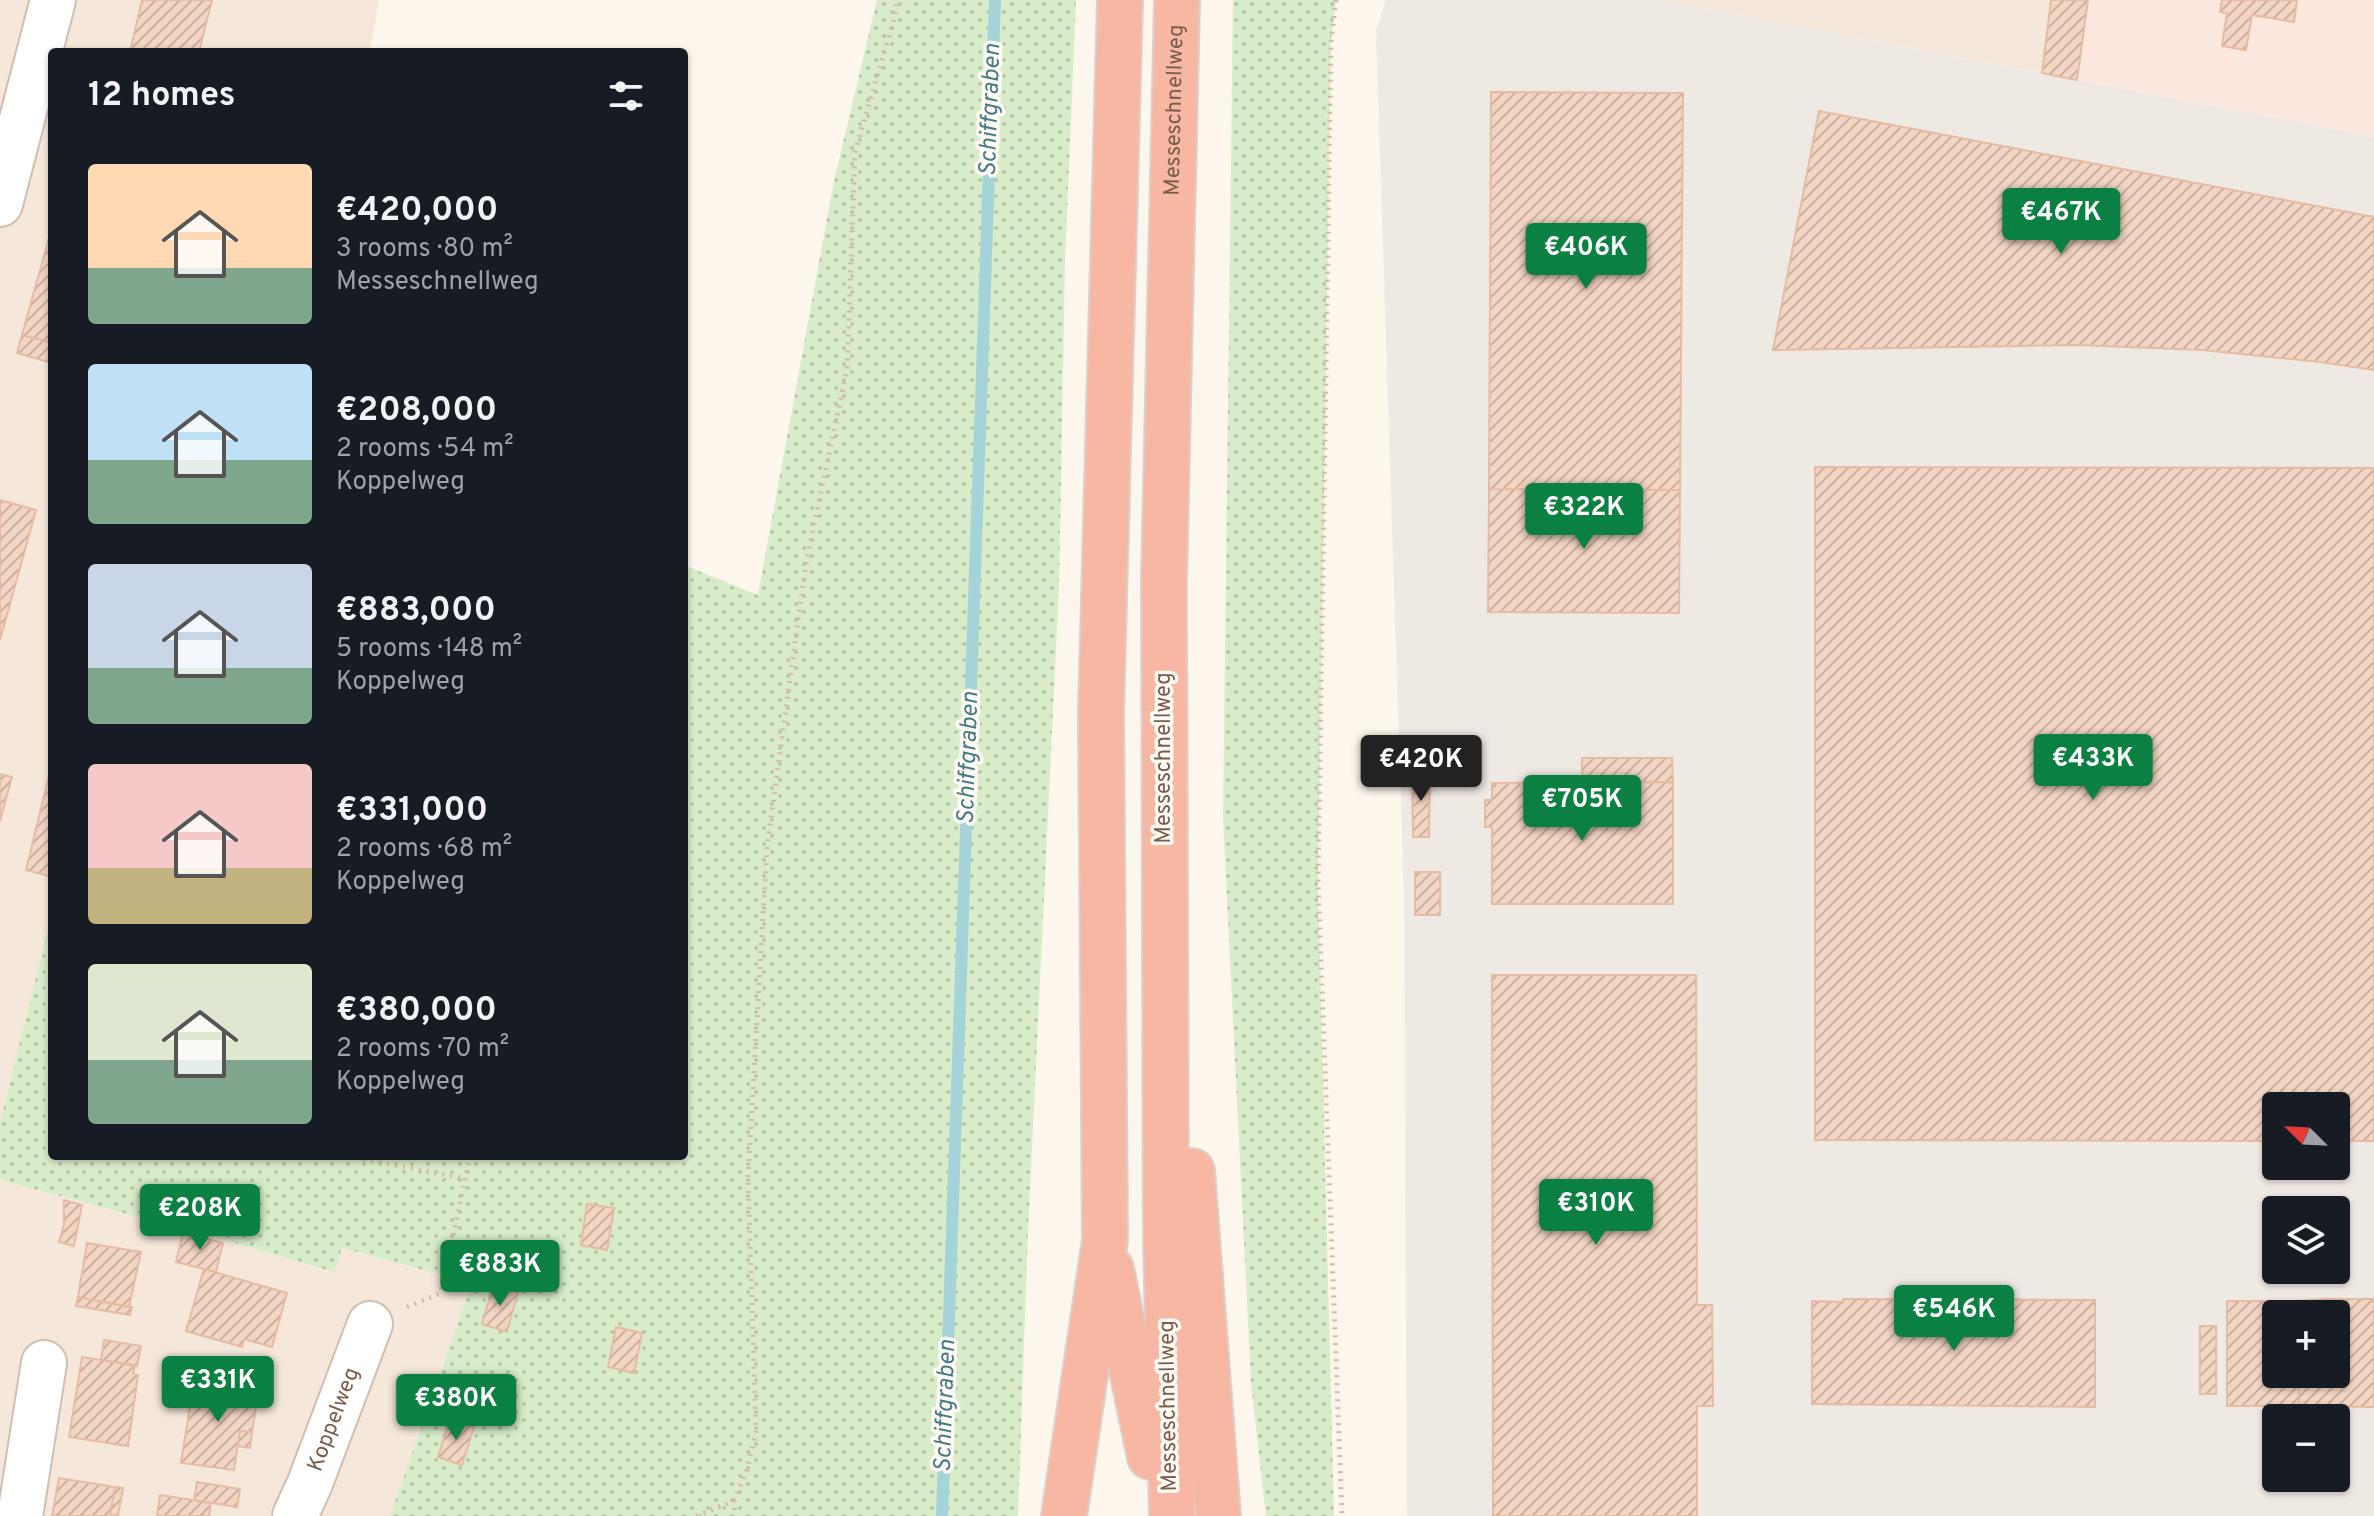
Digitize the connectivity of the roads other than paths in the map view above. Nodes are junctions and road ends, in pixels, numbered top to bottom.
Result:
1 (53, 0) edge
2 (1120, 0) edge
3 (1177, 0) edge
4 (2, 187) edge
5 (1164, 805) junction
6 (1105, 1240) junction
7 (370, 1324) road end
8 (44, 1363) dead end
9 (20, 1516) edge
10 (295, 1516) edge
11 (1064, 1516) edge
12 (1163, 1516) edge
13 (1172, 1516) edge
14 (1218, 1516) edge

1 - 4 street
2 - 6 highway
3 - 5 highway, Messeschnellweg
5 - 13 highway, Messeschnellweg
5 - 14 highway
6 - 11 highway
6 - 12 highway
7 - 10 street, Koppelweg
8 - 9 street

